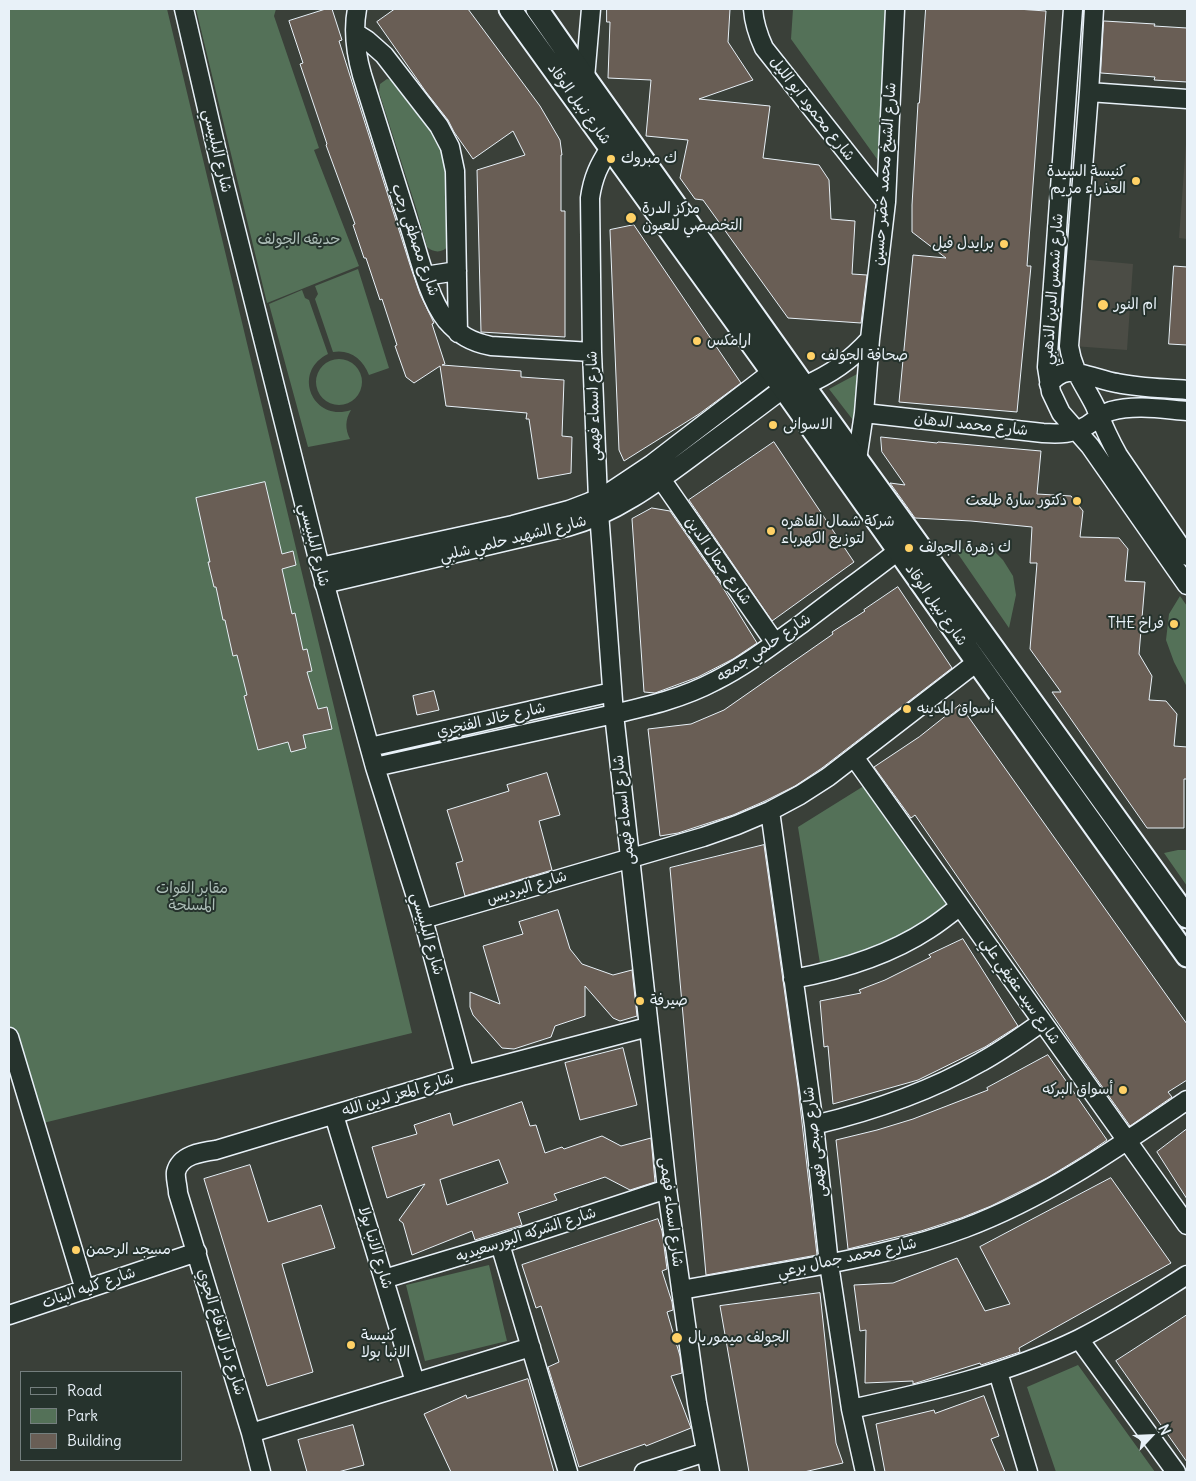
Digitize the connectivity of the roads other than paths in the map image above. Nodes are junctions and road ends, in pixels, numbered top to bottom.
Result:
1 (184, 9) edge
2 (357, 9) edge
3 (510, 9) edge
4 (538, 9) edge
5 (591, 9) edge
6 (753, 9) edge
7 (895, 9) edge
8 (1073, 9) edge
9 (1094, 9) edge
10 (356, 33) junction
11 (585, 78) junction
12 (1089, 92) junction
13 (1187, 99) edge
14 (610, 148) junction
15 (886, 202) junction
16 (457, 271) junction
17 (425, 276) junction
18 (458, 333) junction
19 (870, 339) junction
20 (592, 352) junction
21 (1076, 372) junction
22 (787, 382) junction
23 (1049, 384) junction
24 (1187, 390) edge
25 (1187, 411) edge
26 (864, 413) junction
27 (1100, 417) junction
28 (1077, 431) junction
29 (857, 460) junction
30 (661, 479) junction
31 (598, 499) junction
32 (599, 517) junction
33 (898, 551) junction
34 (1187, 556) edge
35 (322, 576) junction
36 (1187, 585) edge
37 (775, 643) junction
38 (977, 662) junction
39 (612, 692) junction
40 (614, 714) junction
41 (370, 747) junction
42 (854, 757) junction
43 (375, 767) junction
44 (1079, 767) junction
45 (1061, 778) junction
46 (770, 811) junction
47 (630, 858) junction
48 (960, 906) junction
49 (1187, 917) edge
50 (424, 919) junction
51 (1187, 956) edge
52 (793, 979) junction
53 (1042, 1022) junction
54 (648, 1027) junction
55 (9, 1037) edge
56 (465, 1075) junction
57 (1187, 1100) edge
58 (334, 1115) junction
59 (814, 1125) junction
60 (1127, 1140) junction
61 (667, 1189) junction
62 (178, 1193) joint
63 (1187, 1225) edge
64 (500, 1244) junction
65 (197, 1252) junction
66 (829, 1264) junction
67 (1187, 1275) edge
68 (384, 1279) junction
69 (85, 1290) junction
70 (681, 1290) junction
71 (9, 1315) edge
72 (1079, 1339) junction
73 (531, 1347) junction
74 (998, 1372) junction
75 (415, 1382) junction
76 (851, 1409) junction
77 (251, 1433) junction
78 (706, 1452) junction
79 (260, 1472) edge
80 (568, 1472) edge
81 (644, 1472) edge
82 (710, 1472) edge
83 (865, 1472) edge
84 (1028, 1472) edge
85 (1176, 1472) edge

1 - 35 street, شارع البلبيسي
2 - 10 street, شارع مصطفي رجب
3 - 14 street, شارع نبيل الوقاد
4 - 11 street, شارع نبيل الوقاد
5 - 11 street
6 - 15 street, شارع محمود ابو الليل
7 - 15 street, شارع الشيخ محمد خضر حسين
8 - 23 street, شارع شمس الدين الذهبي
9 - 12 street, شارع شمس الدين الذهبي
10 - 16 street
10 - 17 street, شارع مصطفي رجب
11 - 22 street, شارع نبيل الوقاد
12 - 13 street
12 - 21 street, شارع شمس الدين الذهبي
14 - 20 street, شارع اسماء فهمى
14 - 22 street, شارع نبيل الوقاد
15 - 19 street, شارع الشيخ محمد خضر حسين
16 - 17 street
16 - 18 street
17 - 18 street, شارع مصطفي رجب
18 - 20 street, شارع مصطفي رجب
19 - 22 street
19 - 26 street, شارع الشيخ محمد خضر حسين
20 - 31 street, شارع اسماء فهمى
21 - 23 street
21 - 24 street
21 - 27 street, شارع شمس الدين الذهبي
22 - 29 street, شارع نبيل الوقاد
22 - 30 street, شارع الشهيد حلمي شلبي
22 - 31 street, شارع الشهيد حلمي شلبي
22 - 33 street, شارع نبيل الوقاد
23 - 28 street, شارع شمس الدين الذهبي
25 - 27 street
26 - 28 street, شارع محمد الدهان
26 - 29 street, شارع الشيخ محمد خضر حسين
27 - 28 street
27 - 34 street, شارع شمس الدين الذهبي
28 - 36 street, شارع شمس الدين الذهبي
29 - 44 street, شارع نبيل الوقاد
30 - 32 street, شارع الشهيد حلمي شلبي
30 - 37 street, شارع جمال الدين
31 - 32 street, شارع اسماء فهمى
31 - 35 street, شارع الشهيد حلمي شلبي
32 - 35 street, شارع الشهيد حلمي شلبي
32 - 39 street, شارع اسماء فهمى
33 - 37 street, شارع حلمي جمعه
33 - 38 street, شارع نبيل الوقاد
35 - 41 street, شارع البلبيسي
37 - 40 street, شارع حلمي جمعه
38 - 42 street, شارع البرديس
38 - 45 street, شارع نبيل الوقاد
39 - 40 street, شارع اسماء فهمى
39 - 41 street, شارع خالد الفنجري
40 - 43 street, شارع خالد الفنجري
40 - 47 street, شارع اسماء فهمى
41 - 43 street, شارع البلبيسي
42 - 46 street, شارع البرديس
42 - 48 street, شارع سيد عفيفي علي
43 - 50 street, شارع البلبيسي
44 - 45 street
44 - 49 street, شارع نبيل الوقاد
45 - 51 street, شارع نبيل الوقاد
46 - 47 street, شارع البرديس
46 - 52 street, شارع صبحى فهمى
47 - 50 street, شارع البرديس
47 - 54 street, شارع اسماء فهمى
48 - 52 street
48 - 53 street, شارع سيد عفيفي علي
50 - 56 street, شارع البلبيسي
52 - 59 street, شارع صبحى فهمى
53 - 59 street
53 - 60 street, شارع سيد عفيفي علي
54 - 56 street, شارع المعز لدين الله
54 - 61 street, شارع اسماء فهمى
55 - 69 street
56 - 58 street, شارع المعز لدين الله
57 - 60 street, شارع محمد جمال برعي
58 - 62 street, شارع المعز لدين الله
58 - 68 street, شارع الانبا بولا
59 - 66 street, شارع صبحى فهمى
60 - 63 street, شارع سيد عفيفي علي
60 - 66 street, شارع محمد جمال برعي
61 - 64 street, شارع الشركه البورسعيديه
61 - 70 street, شارع اسماء فهمى
62 - 65 street, شارع دار الدفاع الجوي
64 - 68 street, شارع الشركه البورسعيديه
64 - 73 street
65 - 69 street, شارع كليه البنات
65 - 77 street, شارع دار الدفاع الجوي
66 - 70 street, شارع محمد جمال برعي
66 - 76 street, شارع صبحى فهمى
67 - 72 street
68 - 75 street, شارع الانبا بولا
69 - 71 street, شارع كليه البنات
70 - 78 street, شارع اسماء فهمى
72 - 74 street
72 - 85 street
73 - 75 street
73 - 80 street
74 - 76 street
74 - 84 street
75 - 77 street
76 - 83 street, شارع صبحى فهمى
77 - 79 street, شارع دار الدفاع الجوي
78 - 81 street
78 - 82 street, شارع اسماء فهمى

